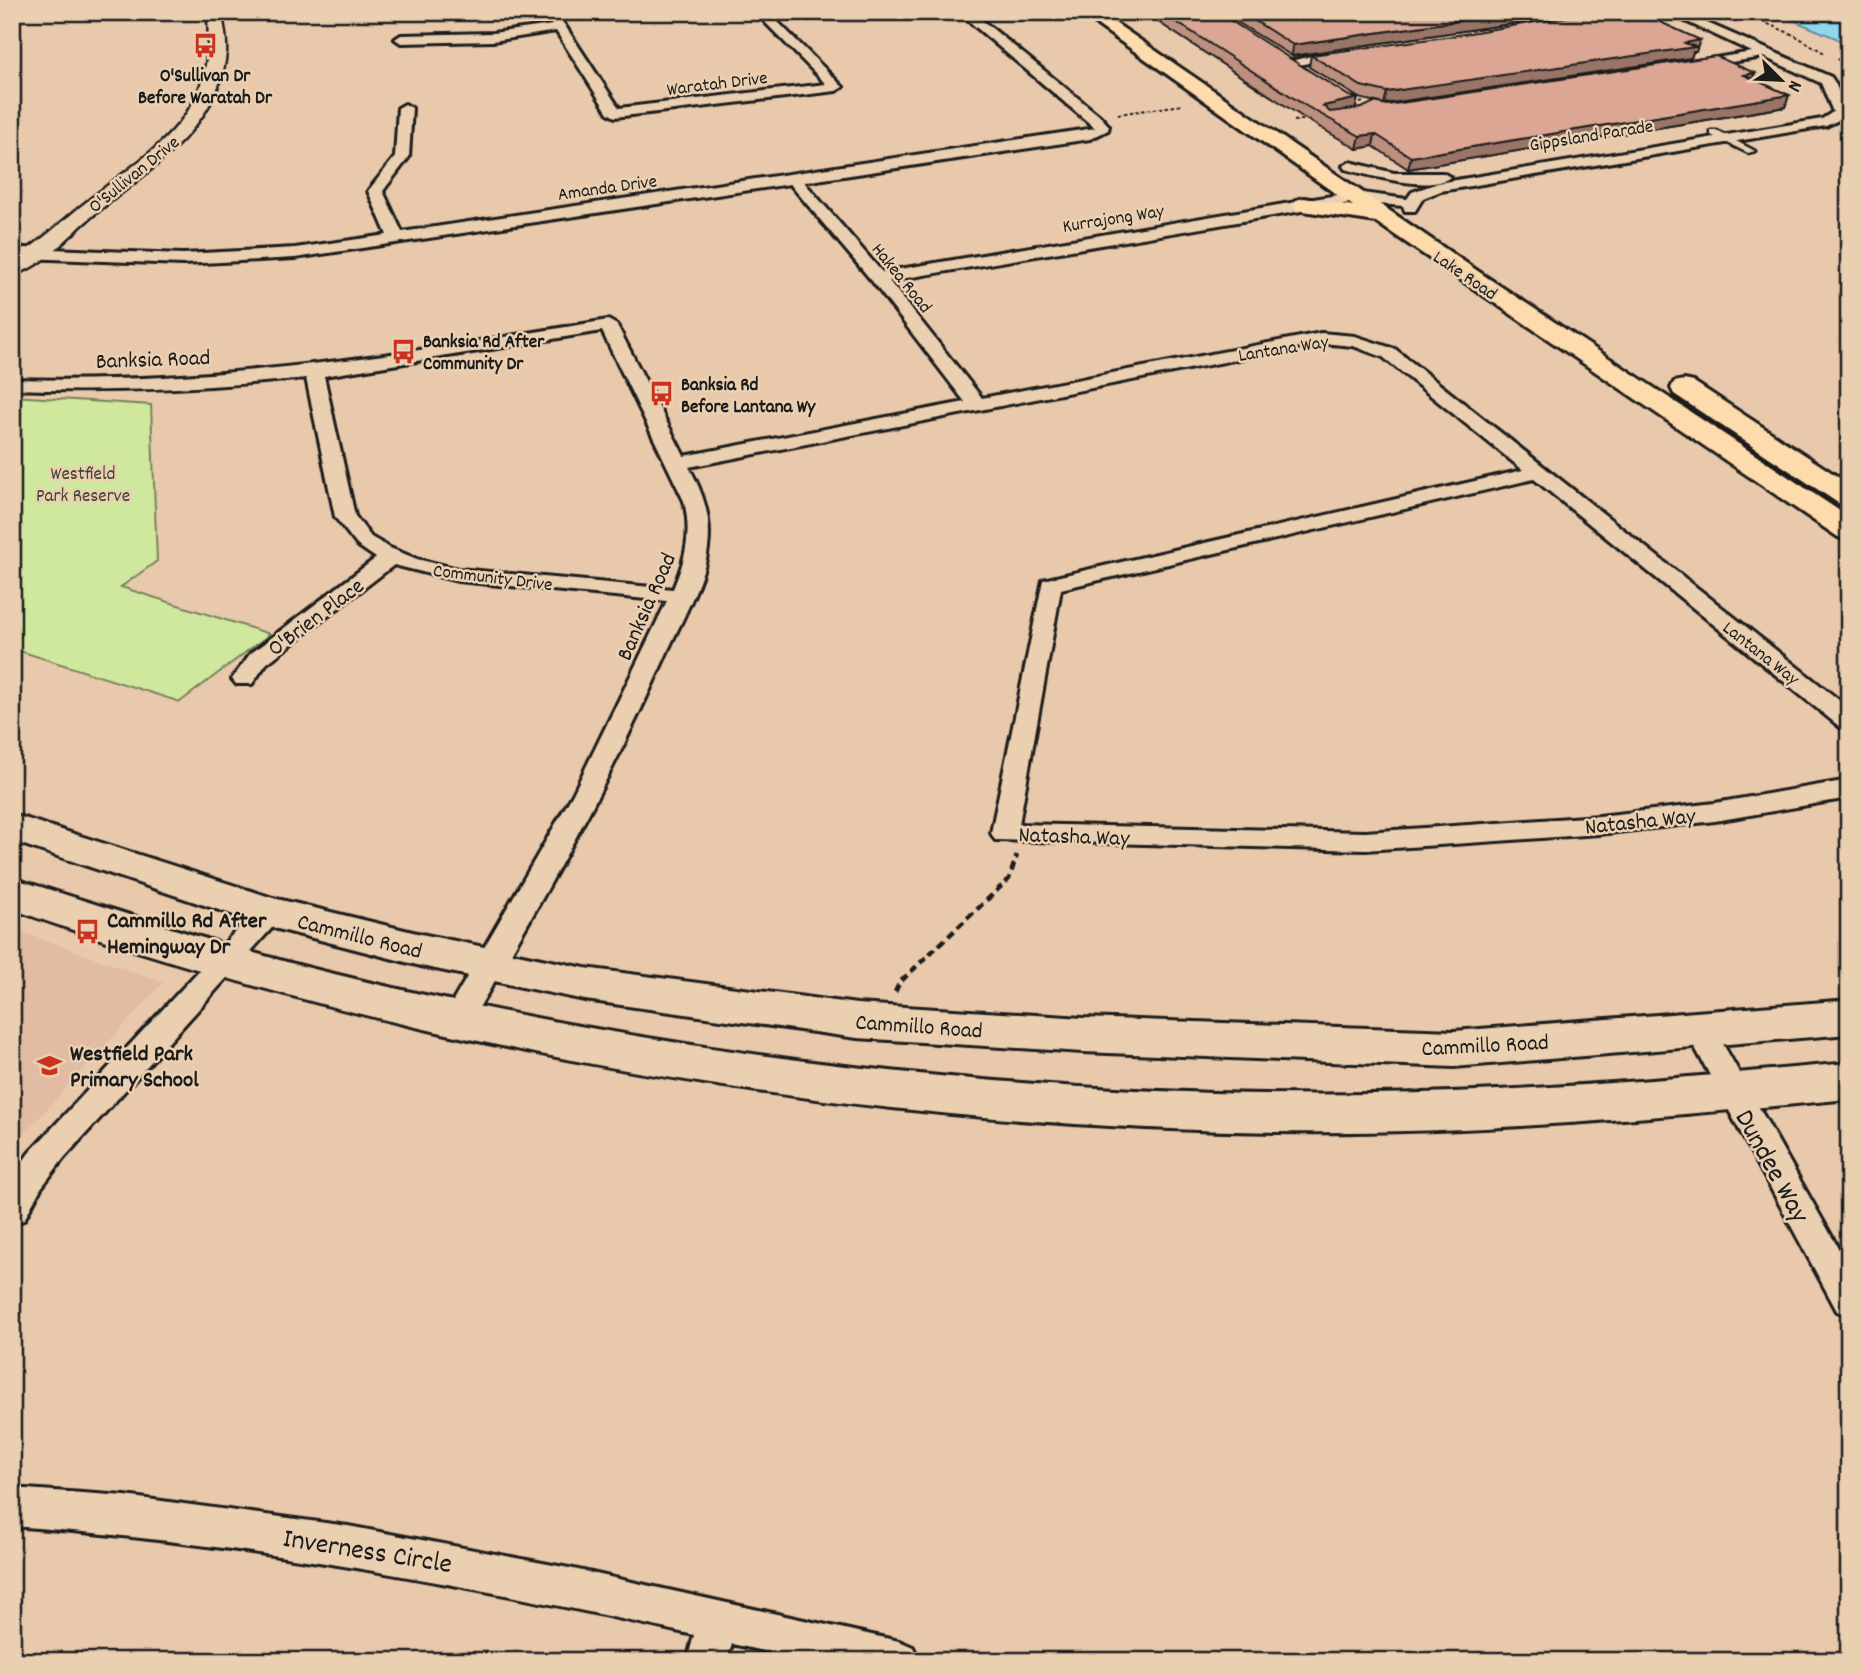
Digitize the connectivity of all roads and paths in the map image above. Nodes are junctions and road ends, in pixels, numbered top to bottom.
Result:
1 (550, 12) edge
2 (761, 12) edge
3 (964, 12) edge
4 (1087, 12) edge
5 (1117, 12) edge
6 (1672, 12) edge
7 (1740, 12) edge
8 (215, 13) edge
9 (560, 27) junction
10 (401, 39) dead end
11 (1360, 51) edge
12 (1768, 54) junction
13 (1849, 65) edge
14 (1672, 68) edge
15 (1310, 76) edge
16 (1191, 103) dead end
17 (405, 108) dead end
18 (1117, 114) dead end
19 (1317, 118) edge
20 (1294, 121) dead end
21 (1720, 136) junction
22 (1311, 141) dead end
23 (1752, 150) dead end
24 (1330, 154) dead end
25 (1357, 171) junction
26 (793, 179) junction
27 (1355, 197) junction
28 (1304, 205) junction
29 (1400, 209) junction
30 (397, 239) junction
31 (29, 255) edge
32 (117, 255) joint
33 (1491, 261) dead end
34 (878, 278) junction
35 (314, 373) junction
36 (1664, 375) dead end
37 (12, 384) edge
38 (977, 405) junction
39 (679, 463) junction
40 (1536, 472) junction
41 (1849, 497) edge
42 (1849, 531) edge
43 (391, 557) junction
44 (681, 596) junction
45 (244, 679) dead end
46 (1849, 721) edge
47 (1849, 789) edge
48 (12, 827) edge
49 (1021, 834) junction
50 (12, 893) edge
51 (270, 912) junction
52 (229, 962) junction
53 (491, 965) junction
54 (894, 997) dead end
55 (1849, 1017) edge
56 (457, 1020) junction
57 (1700, 1029) junction
58 (1849, 1082) edge
59 (1734, 1092) junction
60 (14, 1201) edge
61 (1849, 1300) edge
62 (12, 1507) edge
63 (718, 1621) junction
64 (707, 1661) edge
65 (899, 1661) edge

1 - 9 street, Waratah Drive
2 - 9 street, Waratah Drive
3 - 26 street, Amanda Drive
4 - 27 main road, Lake Road
5 - 22 main road
6 - 12 street, Gippsland Parade
7 - 13 path
8 - 31 street, O'Sullivan Drive
9 - 10 street
11 - 15 street
12 - 14 street
12 - 21 street, Gippsland Parade
16 - 18 path
17 - 30 street
19 - 20 path
21 - 23 lane
21 - 25 street, Gippsland Parade
21 - 29 street, Gippsland Parade
24 - 25 main road, Lake Road
25 - 27 street
25 - 29 main road, Lake Road
26 - 30 street, Amanda Drive
26 - 34 street, Hakea Road
27 - 28 street, Kurrajong Way
27 - 29 main road, Lake Road
28 - 29 main road
28 - 34 street, Kurrajong Way
29 - 33 main road, Lake Road
29 - 42 main road, Lake Road
30 - 32 street, Amanda Drive
31 - 32 street, Amanda Drive
34 - 38 street, Hakea Road
35 - 37 street, Banksia Road
35 - 39 street, Banksia Road
35 - 43 street, Community Drive
36 - 41 main road
38 - 39 street, Lantana Way
38 - 40 street, Lantana Way
39 - 44 street, Banksia Road
40 - 46 street, Lantana Way
40 - 49 street, Natasha Way
43 - 44 street, Community Drive
43 - 45 street, O'Brien Place
44 - 53 street, Banksia Road
47 - 49 street, Natasha Way
48 - 51 main road, Cammillo Road
49 - 54 path
50 - 52 main road
51 - 52 street
51 - 53 main road, Cammillo Road
52 - 56 main road
52 - 60 street
53 - 56 street, Banksia Road
53 - 57 main road, Cammillo Road
55 - 57 main road, Cammillo Road
56 - 59 main road
57 - 59 street, Dundee Way
58 - 59 main road
59 - 61 street, Dundee Way
62 - 63 street, Inverness Circle
63 - 64 street
63 - 65 street, Inverness Circle

